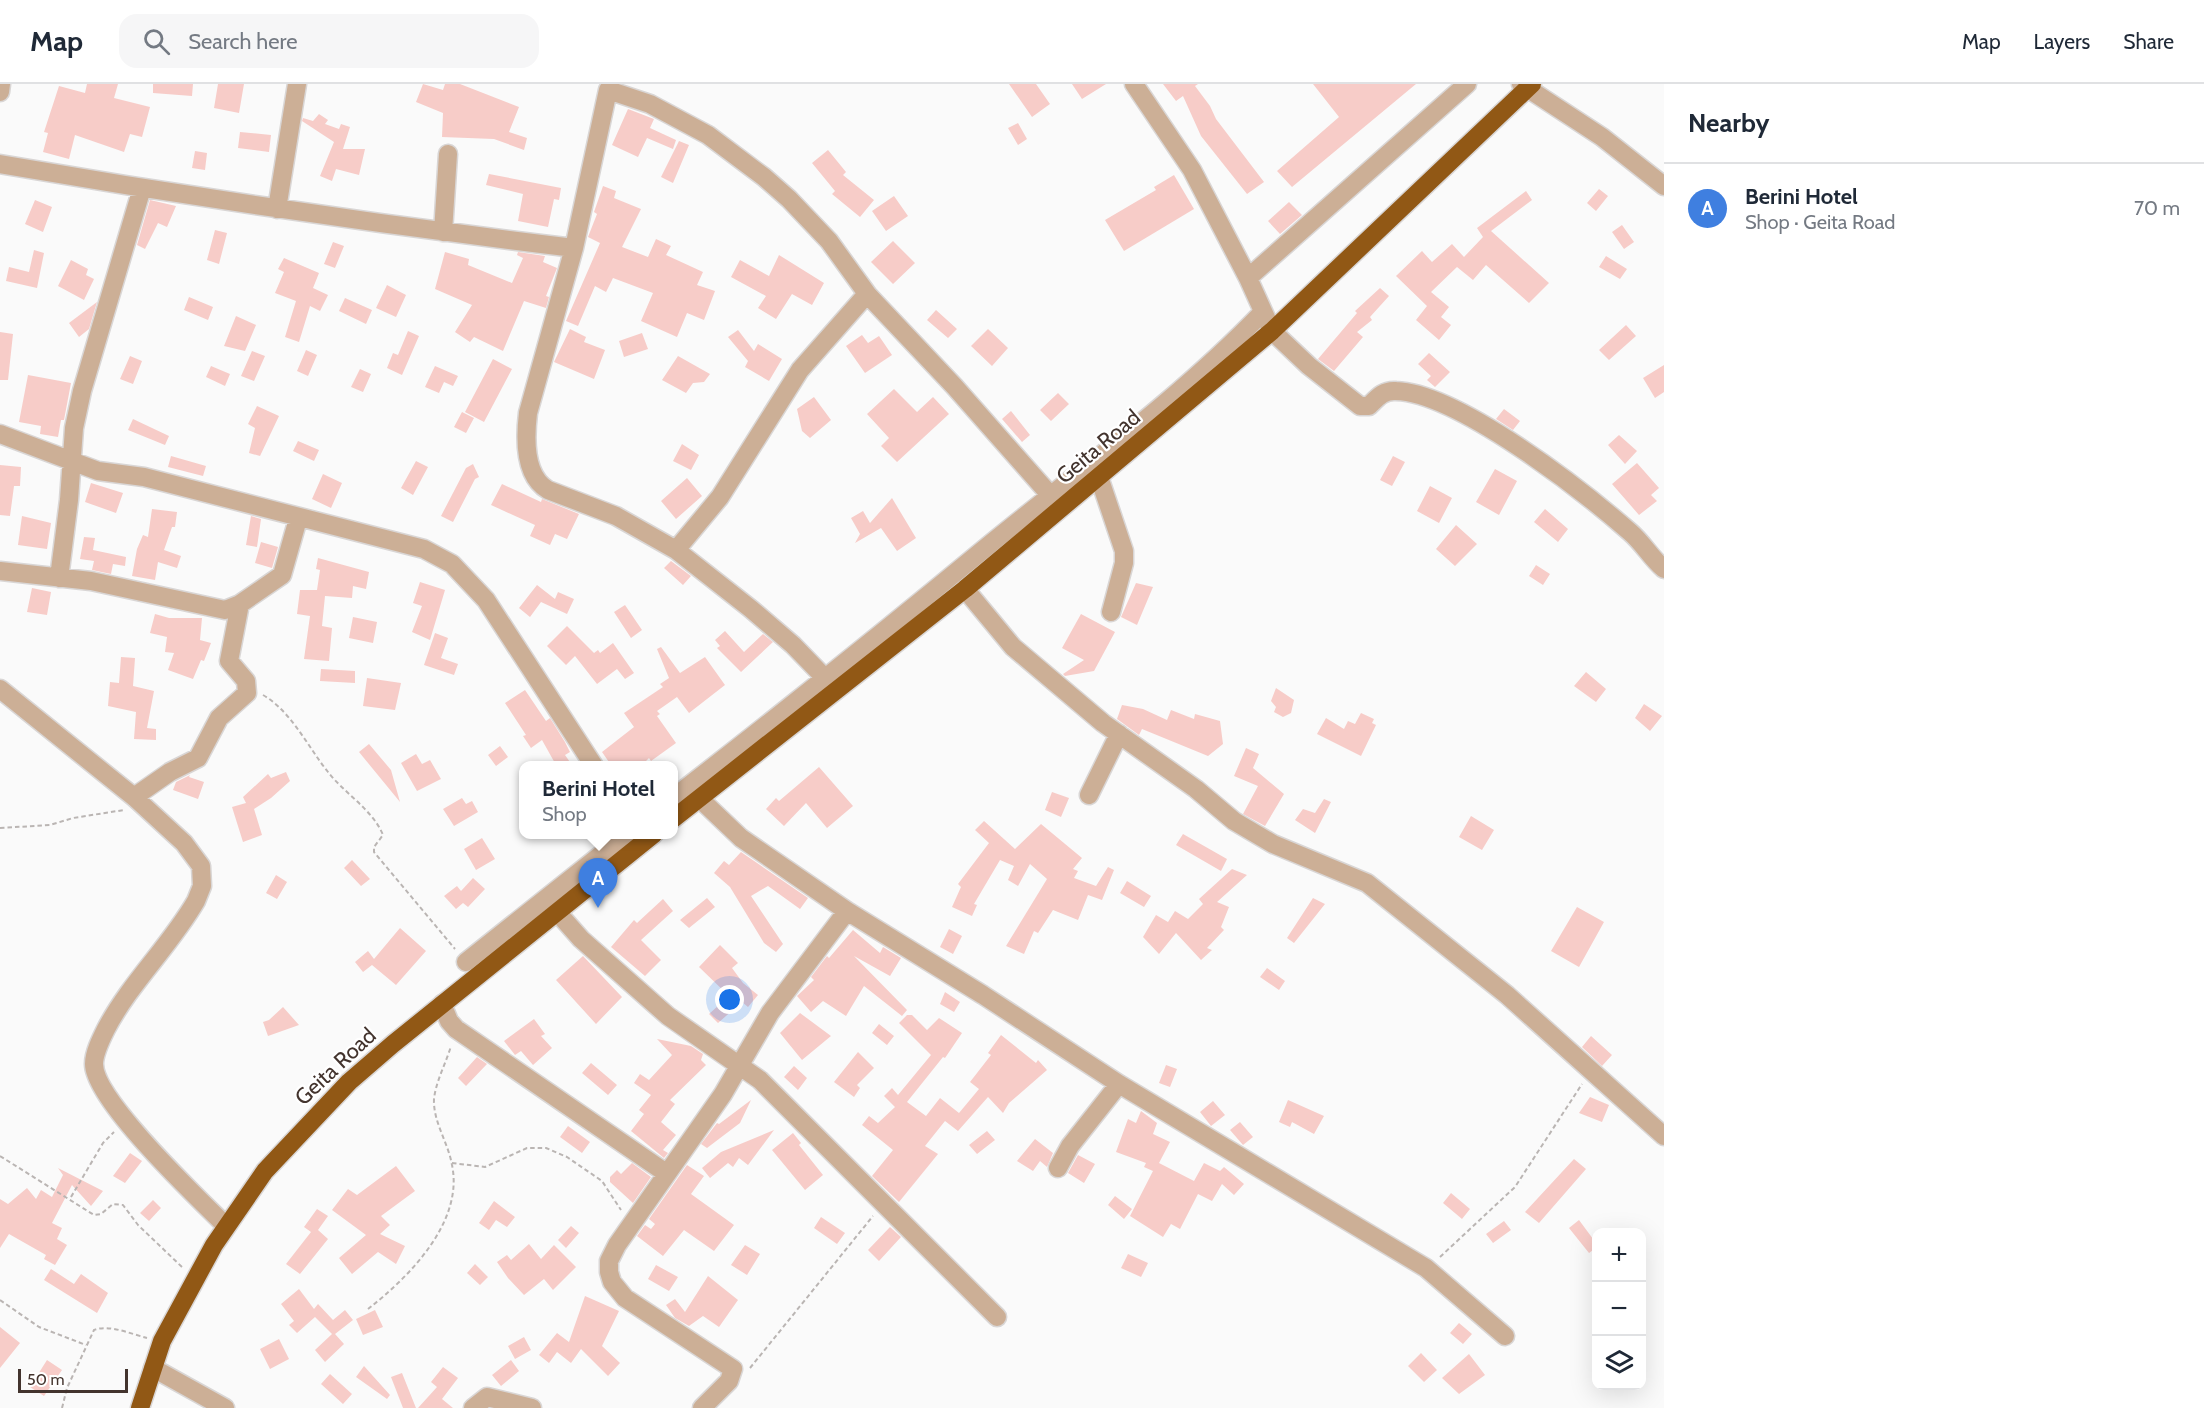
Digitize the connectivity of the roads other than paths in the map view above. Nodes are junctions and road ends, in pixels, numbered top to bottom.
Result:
1 (1, 84) edge
2 (297, 84) edge
3 (1134, 84) edge
4 (1467, 84) edge
5 (1526, 86) edge
6 (0, 92) edge
7 (448, 154) dead end
8 (0, 164) edge
9 (1664, 186) edge
10 (142, 188) junction
11 (277, 209) junction
12 (443, 232) junction
13 (574, 248) junction
14 (1248, 278) junction
15 (867, 294) junction
16 (1262, 312) junction
17 (1272, 330) junction
18 (0, 434) edge
19 (71, 460) junction
20 (1099, 477) junction
21 (1051, 496) junction
22 (298, 519) junction
23 (676, 550) junction
24 (1664, 569) edge
25 (0, 571) edge
26 (60, 578) junction
27 (965, 589) junction
28 (240, 604) junction
29 (1111, 612) dead end
30 (826, 679) junction
31 (0, 689) edge
32 (1119, 734) junction
33 (591, 761) edge
34 (678, 794) edge
35 (1089, 795) dead end
36 (699, 798) junction
37 (139, 802) junction
38 (678, 815) edge
39 (621, 839) edge
40 (648, 839) edge
41 (847, 911) junction
42 (558, 913) junction
43 (466, 962) road end
44 (442, 1004) junction
45 (740, 1065) junction
46 (1119, 1084) junction
47 (1664, 1136) edge
48 (1058, 1168) dead end
49 (666, 1173) junction
50 (226, 1226) junction
51 (997, 1317) dead end
52 (1505, 1336) dead end
53 (153, 1368) junction
54 (140, 1408) edge
55 (225, 1408) edge
56 (473, 1408) edge
57 (532, 1408) edge
58 (702, 1408) edge

1 - 6 street
2 - 11 street
3 - 14 street
4 - 14 street
5 - 9 street
5 - 17 highway, Geita Road
7 - 12 street
8 - 10 street
10 - 11 street
10 - 19 street
11 - 12 street
12 - 13 street
13 - 15 street
13 - 23 street
14 - 16 street
15 - 21 street
15 - 23 street
16 - 17 street
16 - 21 street
17 - 20 highway, Geita Road
17 - 24 street
18 - 19 street
19 - 22 street
19 - 26 street
20 - 27 highway, Geita Road
20 - 29 street
21 - 30 street
22 - 28 street
22 - 33 street
23 - 30 street
25 - 26 street
26 - 28 street
27 - 32 street
27 - 36 highway, Geita Road
28 - 37 street
30 - 34 street
31 - 37 street
32 - 35 street
32 - 47 street
36 - 38 highway, Geita Road
36 - 41 street
37 - 50 street
39 - 43 street
40 - 42 highway, Geita Road
41 - 45 street
41 - 46 street
42 - 44 highway, Geita Road
42 - 45 street
44 - 49 street
44 - 50 highway, Geita Road
45 - 49 street
45 - 51 street
46 - 48 street
46 - 52 street
49 - 58 street
50 - 53 highway, Geita Road
53 - 54 highway, Geita Road
53 - 55 street
56 - 57 street

